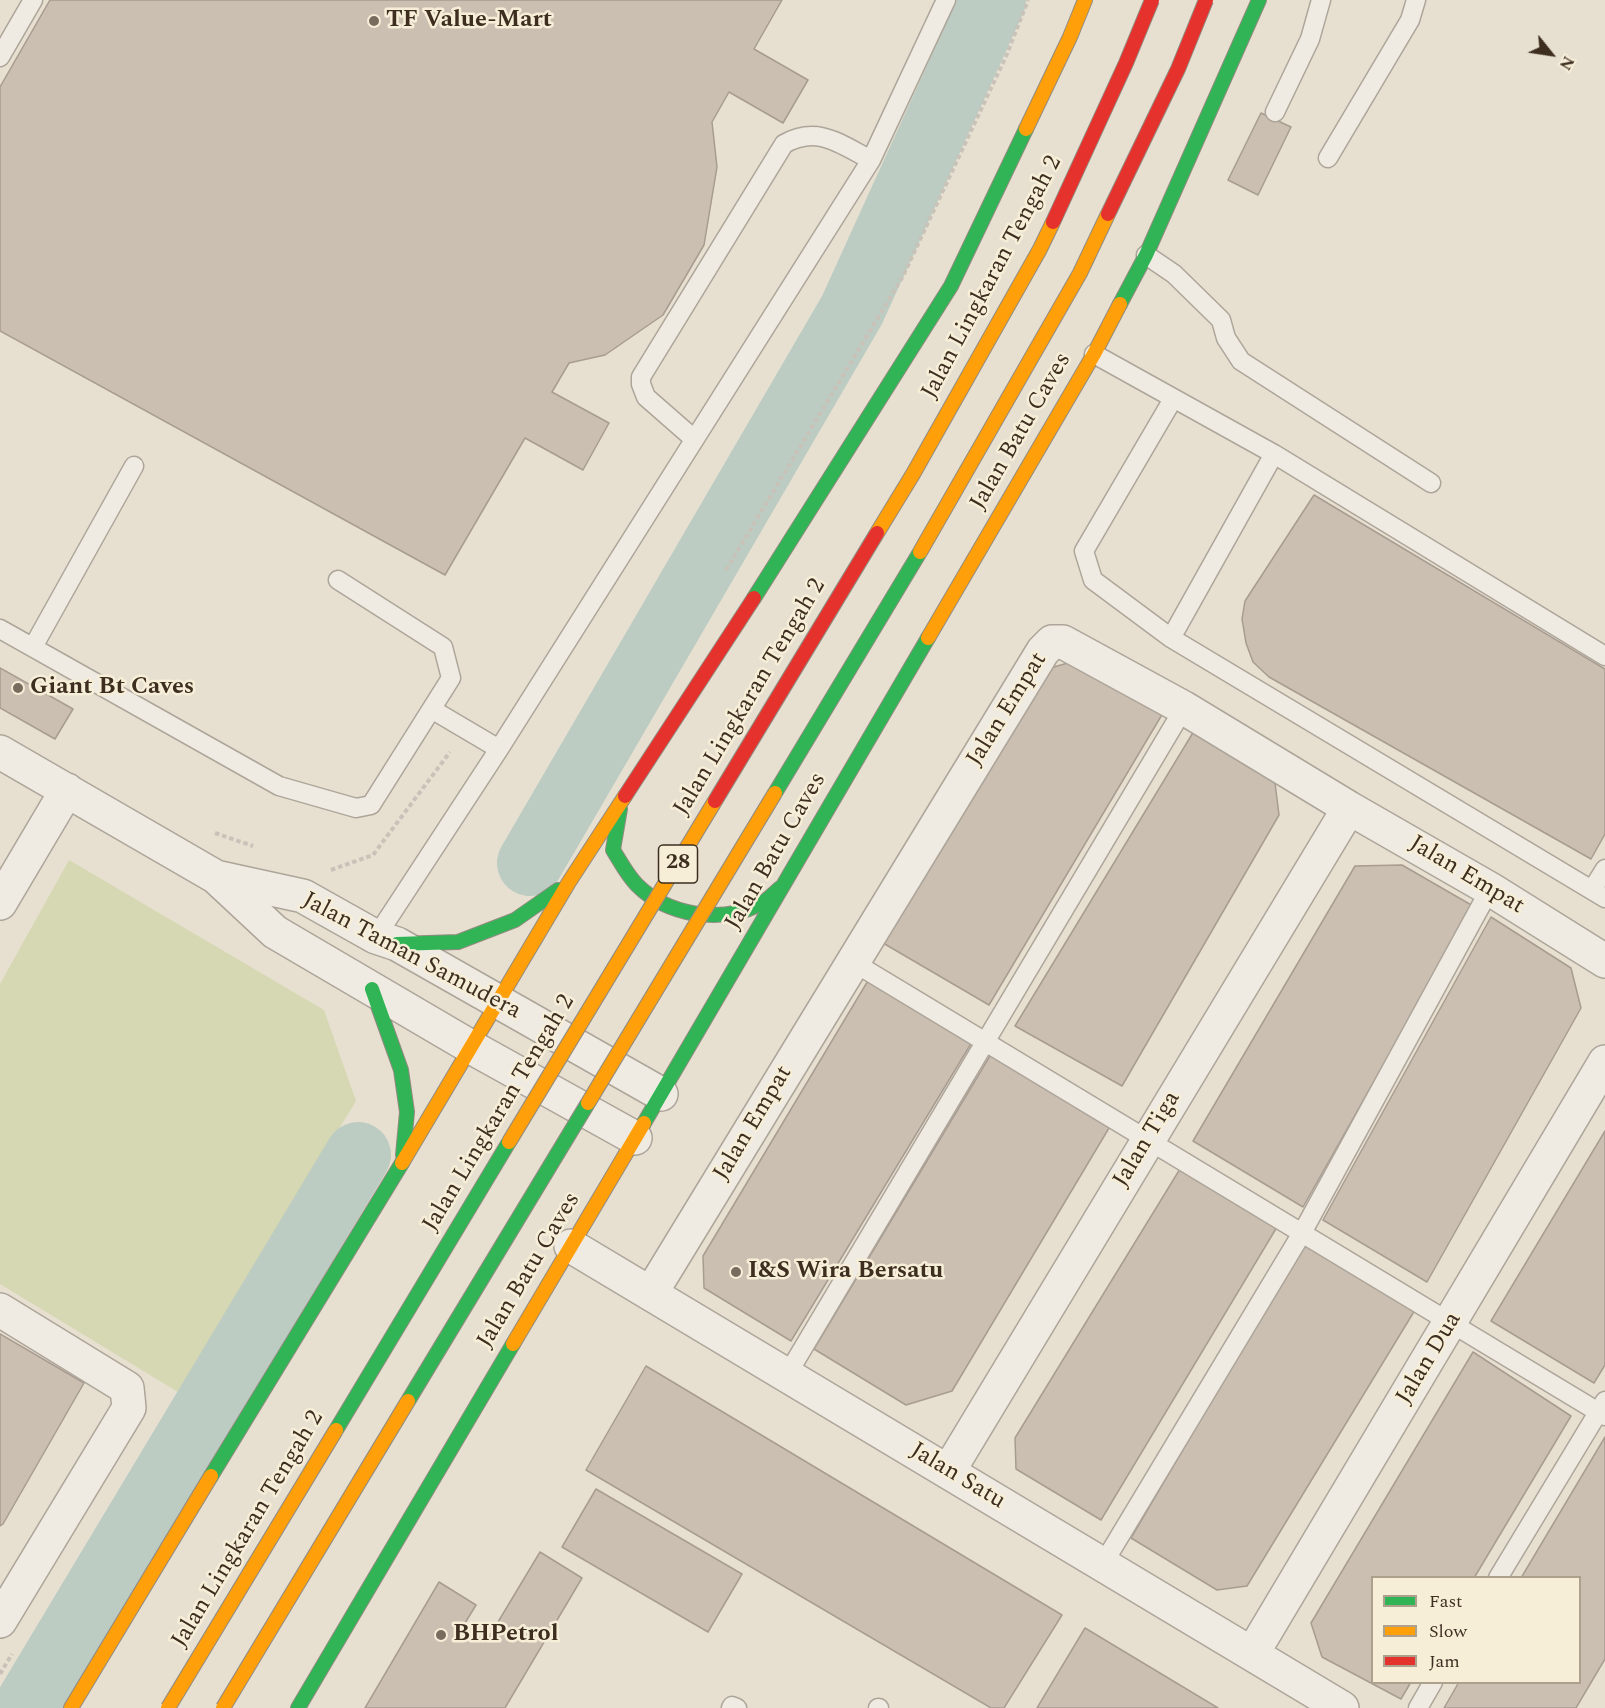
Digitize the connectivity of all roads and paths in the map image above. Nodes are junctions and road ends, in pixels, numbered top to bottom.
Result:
1 (33, 0) edge
2 (946, 0) edge
3 (1028, 0) edge
4 (1085, 0) edge
5 (1152, 0) edge
6 (1206, 0) edge
7 (1259, 0) edge
8 (1321, 0) edge
9 (1416, 0) edge
10 (0, 57) edge
11 (1275, 112) dead end
12 (1328, 158) dead end
13 (871, 160) junction
14 (1146, 255) junction
15 (1094, 354) junction
16 (1173, 399) junction
17 (694, 439) junction
18 (1274, 454) junction
19 (134, 466) dead end
20 (1431, 483) dead end
21 (725, 573) dead end
22 (338, 580) dead end
23 (0, 629) edge
24 (1171, 638) junction
25 (33, 647) junction
26 (1605, 656) edge
27 (1184, 708) junction
28 (433, 710) junction
29 (499, 749) junction
30 (0, 752) edge
31 (67, 790) junction
32 (621, 800) junction
33 (1349, 808) junction
34 (1605, 869) edge
35 (216, 877) junction
36 (569, 882) junction
37 (5, 883) edge
38 (786, 883) junction
39 (1490, 889) junction
40 (1599, 894) edge
41 (387, 940) junction
42 (1605, 961) edge
43 (853, 962) junction
44 (372, 989) junction
45 (497, 1002) junction
46 (984, 1041) junction
47 (471, 1047) junction
48 (1605, 1062) edge
49 (661, 1094) junction
50 (635, 1138) junction
51 (1148, 1140) junction
52 (402, 1163) junction
53 (1302, 1233) junction
54 (571, 1246) junction
55 (651, 1293) junction
56 (0, 1310) edge
57 (1451, 1323) junction
58 (787, 1375) junction
59 (1603, 1410) edge
60 (948, 1472) junction
61 (1102, 1564) junction
62 (1498, 1576) edge
63 (0, 1621) edge
64 (1252, 1654) junction
65 (1432, 1684) edge
66 (71, 1708) edge
67 (168, 1708) edge
68 (223, 1708) edge
69 (298, 1708) edge
70 (731, 1708) edge
71 (737, 1708) edge
72 (1342, 1708) edge
73 (1418, 1708) edge

1 - 10 lane
2 - 13 lane
3 - 21 path
4 - 32 main road
5 - 67 main road, Jalan Lingkaran Tengah 2 / 28, bridge
6 - 68 main road, 28, bridge
7 - 14 main road, Jalan Batu Caves
8 - 11 lane
9 - 12 lane
13 - 17 lane
13 - 17 lane
14 - 15 main road, Jalan Batu Caves
14 - 20 lane
15 - 16 lane
15 - 38 main road, Jalan Batu Caves
16 - 18 lane
16 - 24 lane
17 - 29 lane
18 - 24 lane
18 - 26 lane
19 - 25 lane
22 - 28 lane
23 - 25 lane
24 - 40 lane
25 - 28 lane
27 - 33 street, Jalan Empat
27 - 43 street, Jalan Empat
27 - 46 lane
28 - 29 lane
29 - 41 lane
30 - 31 street, Jalan Taman Samudera
31 - 35 street, Jalan Taman Samudera
31 - 37 street
32 - 36 main road
32 - 38 main road
33 - 39 street, Jalan Empat
33 - 51 street, Jalan Tiga
34 - 40 lane
35 - 41 street, Jalan Taman Samudera
35 - 44 street, Jalan Taman Samudera
36 - 41 main road
36 - 45 main road
38 - 49 main road, Jalan Batu Caves
39 - 42 street, Jalan Empat
39 - 53 lane
41 - 45 street, Jalan Taman Samudera
43 - 46 lane
43 - 55 street, Jalan Empat
44 - 47 street, Jalan Taman Samudera
44 - 52 main road
45 - 47 main road
45 - 49 street, Jalan Taman Samudera
46 - 51 lane
46 - 58 lane
47 - 50 street, Jalan Taman Samudera
47 - 52 main road
48 - 57 street, Jalan Dua
49 - 50 main road, Jalan Batu Caves
50 - 54 main road, Jalan Batu Caves
51 - 53 lane
51 - 60 street, Jalan Tiga
52 - 66 main road
53 - 57 lane
53 - 61 lane
54 - 55 street, Jalan Satu
54 - 69 main road, Jalan Batu Caves
55 - 58 street, Jalan Satu
56 - 63 street
57 - 59 lane
57 - 64 street, Jalan Dua
58 - 60 street, Jalan Satu
59 - 62 lane
60 - 61 street, Jalan Satu
61 - 64 street, Jalan Satu
64 - 72 street, Jalan Satu
65 - 73 lane
70 - 71 lane

